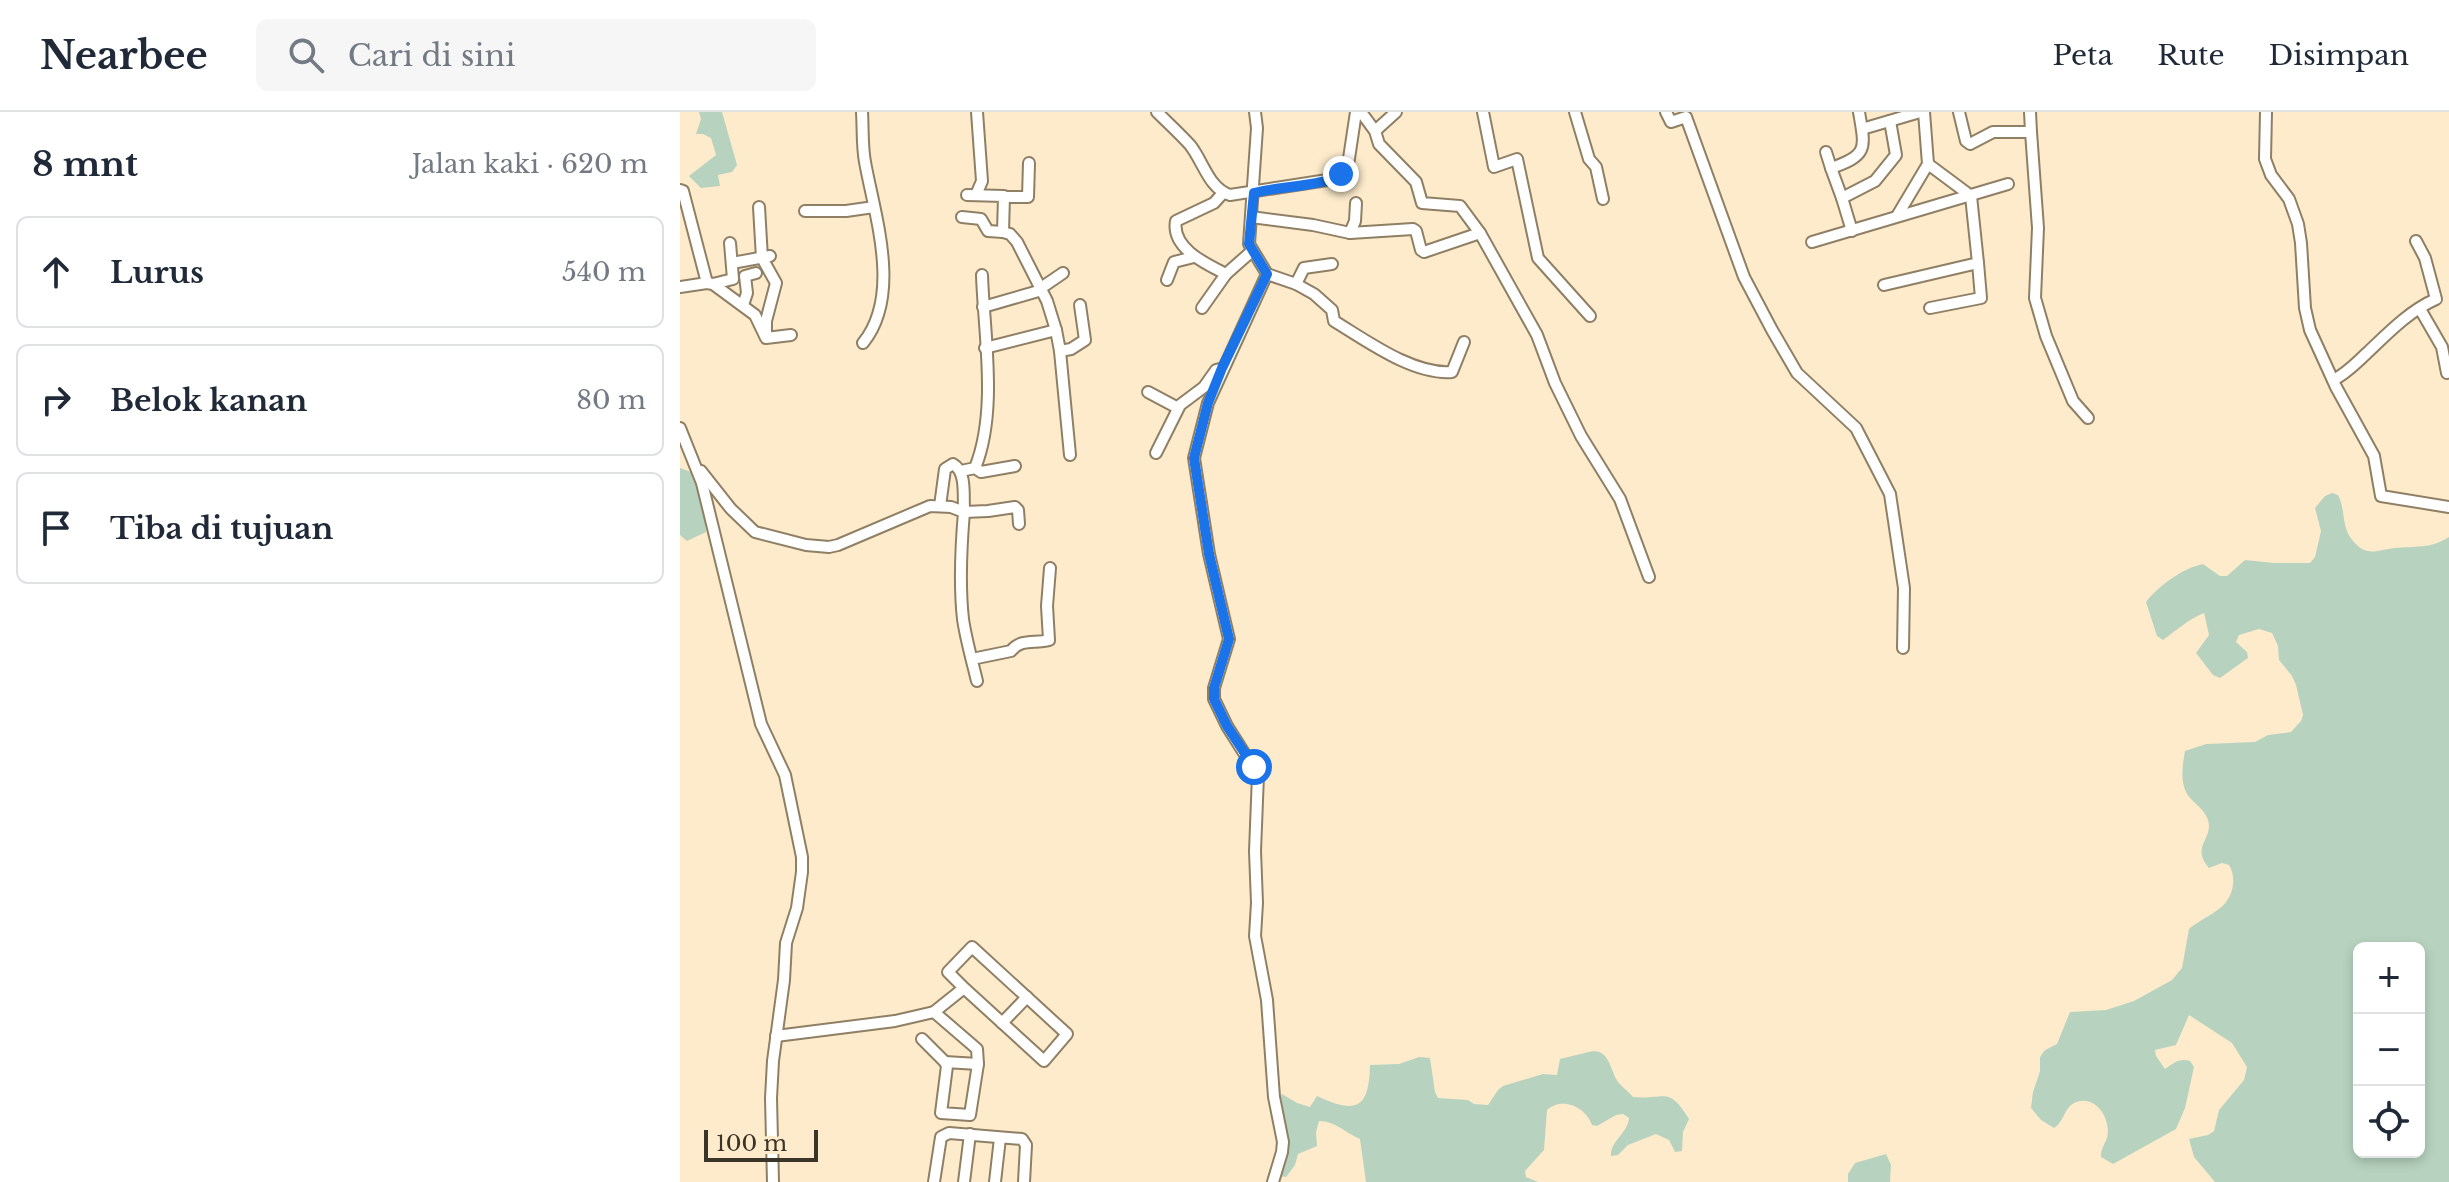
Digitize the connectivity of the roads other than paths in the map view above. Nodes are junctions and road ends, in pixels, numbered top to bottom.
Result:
1 (862, 112) edge
2 (977, 112) edge
3 (1157, 112) edge
4 (1255, 112) edge
5 (1358, 112) edge
6 (1396, 112) edge
7 (1483, 112) edge
8 (1575, 112) edge
9 (1666, 112) edge
10 (1859, 112) edge
11 (1922, 112) edge
12 (1959, 112) edge
13 (2030, 112) edge
14 (2266, 112) edge
15 (1890, 121) junction
16 (1862, 129) junction
17 (1375, 131) junction
18 (2031, 132) junction
19 (1826, 152) dead end
20 (1029, 163) dead end
21 (1928, 164) junction
22 (1831, 168) junction
23 (2008, 184) dead end
24 (680, 190) edge
25 (1223, 193) junction
26 (1254, 193) junction
27 (1971, 196) junction
28 (1005, 197) junction
29 (1842, 198) junction
30 (1603, 199) dead end
31 (1356, 203) dead end
32 (759, 207) dead end
33 (874, 207) junction
34 (805, 211) dead end
35 (1897, 216) junction
36 (962, 217) dead end
37 (1251, 217) junction
38 (1852, 231) junction
39 (1003, 232) junction
40 (1350, 233) junction
41 (1480, 233) junction
42 (2416, 241) dead end
43 (1812, 242) dead end
44 (730, 243) dead end
45 (1252, 251) junction
46 (766, 257) junction
47 (1194, 257) junction
48 (732, 263) junction
49 (1978, 263) junction
50 (1332, 264) dead end
51 (756, 273) dead end
52 (1063, 273) dead end
53 (1226, 274) junction
54 (1267, 274) junction
55 (982, 275) dead end
56 (1167, 280) dead end
57 (710, 284) junction
58 (1296, 284) junction
59 (1884, 285) dead end
60 (680, 287) edge
61 (1042, 289) junction
62 (743, 305) junction
63 (1080, 305) dead end
64 (983, 307) junction
65 (1202, 308) dead end
66 (1930, 308) dead end
67 (2420, 309) junction
68 (1590, 316) dead end
69 (1056, 330) junction
70 (791, 335) dead end
71 (766, 338) junction
72 (1464, 342) dead end
73 (863, 343) dead end
74 (985, 348) junction
75 (1060, 351) junction
76 (1222, 368) junction
77 (2447, 373) dead end
78 (2333, 380) junction
79 (1148, 392) dead end
80 (1178, 408) junction
81 (2088, 418) dead end
82 (680, 428) edge
83 (1156, 453) dead end
84 (1070, 455) dead end
85 (697, 466) junction
86 (1015, 466) dead end
87 (975, 468) junction
88 (961, 471) junction
89 (940, 506) junction
90 (2449, 507) edge
91 (964, 512) junction
92 (1019, 524) dead end
93 (1050, 568) dead end
94 (1649, 577) dead end
95 (1903, 648) dead end
96 (972, 659) junction
97 (977, 681) dead end
98 (964, 988) junction
99 (1027, 997) junction
100 (934, 1012) junction
101 (1002, 1023) junction
102 (776, 1036) junction
103 (922, 1039) dead end
104 (945, 1062) junction
105 (978, 1064) junction
106 (970, 1134) junction
107 (1000, 1138) junction
108 (773, 1182) edge
109 (934, 1182) edge
110 (964, 1182) edge
111 (995, 1182) edge
112 (1024, 1182) edge
113 (1273, 1182) edge

1 - 33 street
2 - 28 street
3 - 25 street
4 - 26 street
5 - 17 street
5 - 26 street
6 - 17 street
7 - 68 street
8 - 30 street
9 - 95 street
10 - 16 street
11 - 15 street
11 - 21 street
12 - 18 street
13 - 18 street
14 - 78 street
15 - 16 street
15 - 29 street
16 - 22 street
17 - 41 street
18 - 81 street
19 - 22 street
20 - 28 street
21 - 27 street
21 - 35 street
22 - 29 street
23 - 27 street
24 - 57 street
25 - 26 street
25 - 47 street
26 - 37 street
27 - 35 street
27 - 49 street
28 - 39 street
29 - 38 street
31 - 40 street
32 - 46 street
33 - 34 street
33 - 73 street
35 - 38 street
36 - 39 street
37 - 40 street
37 - 45 street
38 - 43 street
39 - 61 street
40 - 41 street
41 - 94 street
42 - 67 street
44 - 48 street
45 - 53 street
45 - 54 street
46 - 48 street
46 - 71 street
47 - 53 street
47 - 56 street
48 - 57 street
49 - 59 street
49 - 66 street
50 - 58 street
51 - 62 street
52 - 61 street
53 - 65 street
54 - 58 street
54 - 76 street
55 - 64 street
57 - 60 street
57 - 62 street
58 - 72 street
61 - 64 street
61 - 69 street
62 - 71 street
63 - 75 street
64 - 74 street
67 - 77 street
67 - 78 street
69 - 74 street
69 - 75 street
70 - 71 street
74 - 87 street
75 - 84 street
76 - 80 street
76 - 113 street
78 - 90 street
79 - 80 street
80 - 83 street
82 - 85 street
85 - 89 street
85 - 102 street
86 - 87 street
87 - 88 street
88 - 89 street
88 - 91 street
89 - 91 street
91 - 92 street
91 - 96 street
93 - 96 street
96 - 97 street
98 - 99 street
98 - 100 street
98 - 101 street
99 - 101 street
99 - 101 street
100 - 102 street
100 - 105 street
102 - 108 street
103 - 104 street
104 - 105 street
104 - 105 street
106 - 107 street
106 - 109 street
106 - 110 street
107 - 111 street
107 - 112 street

